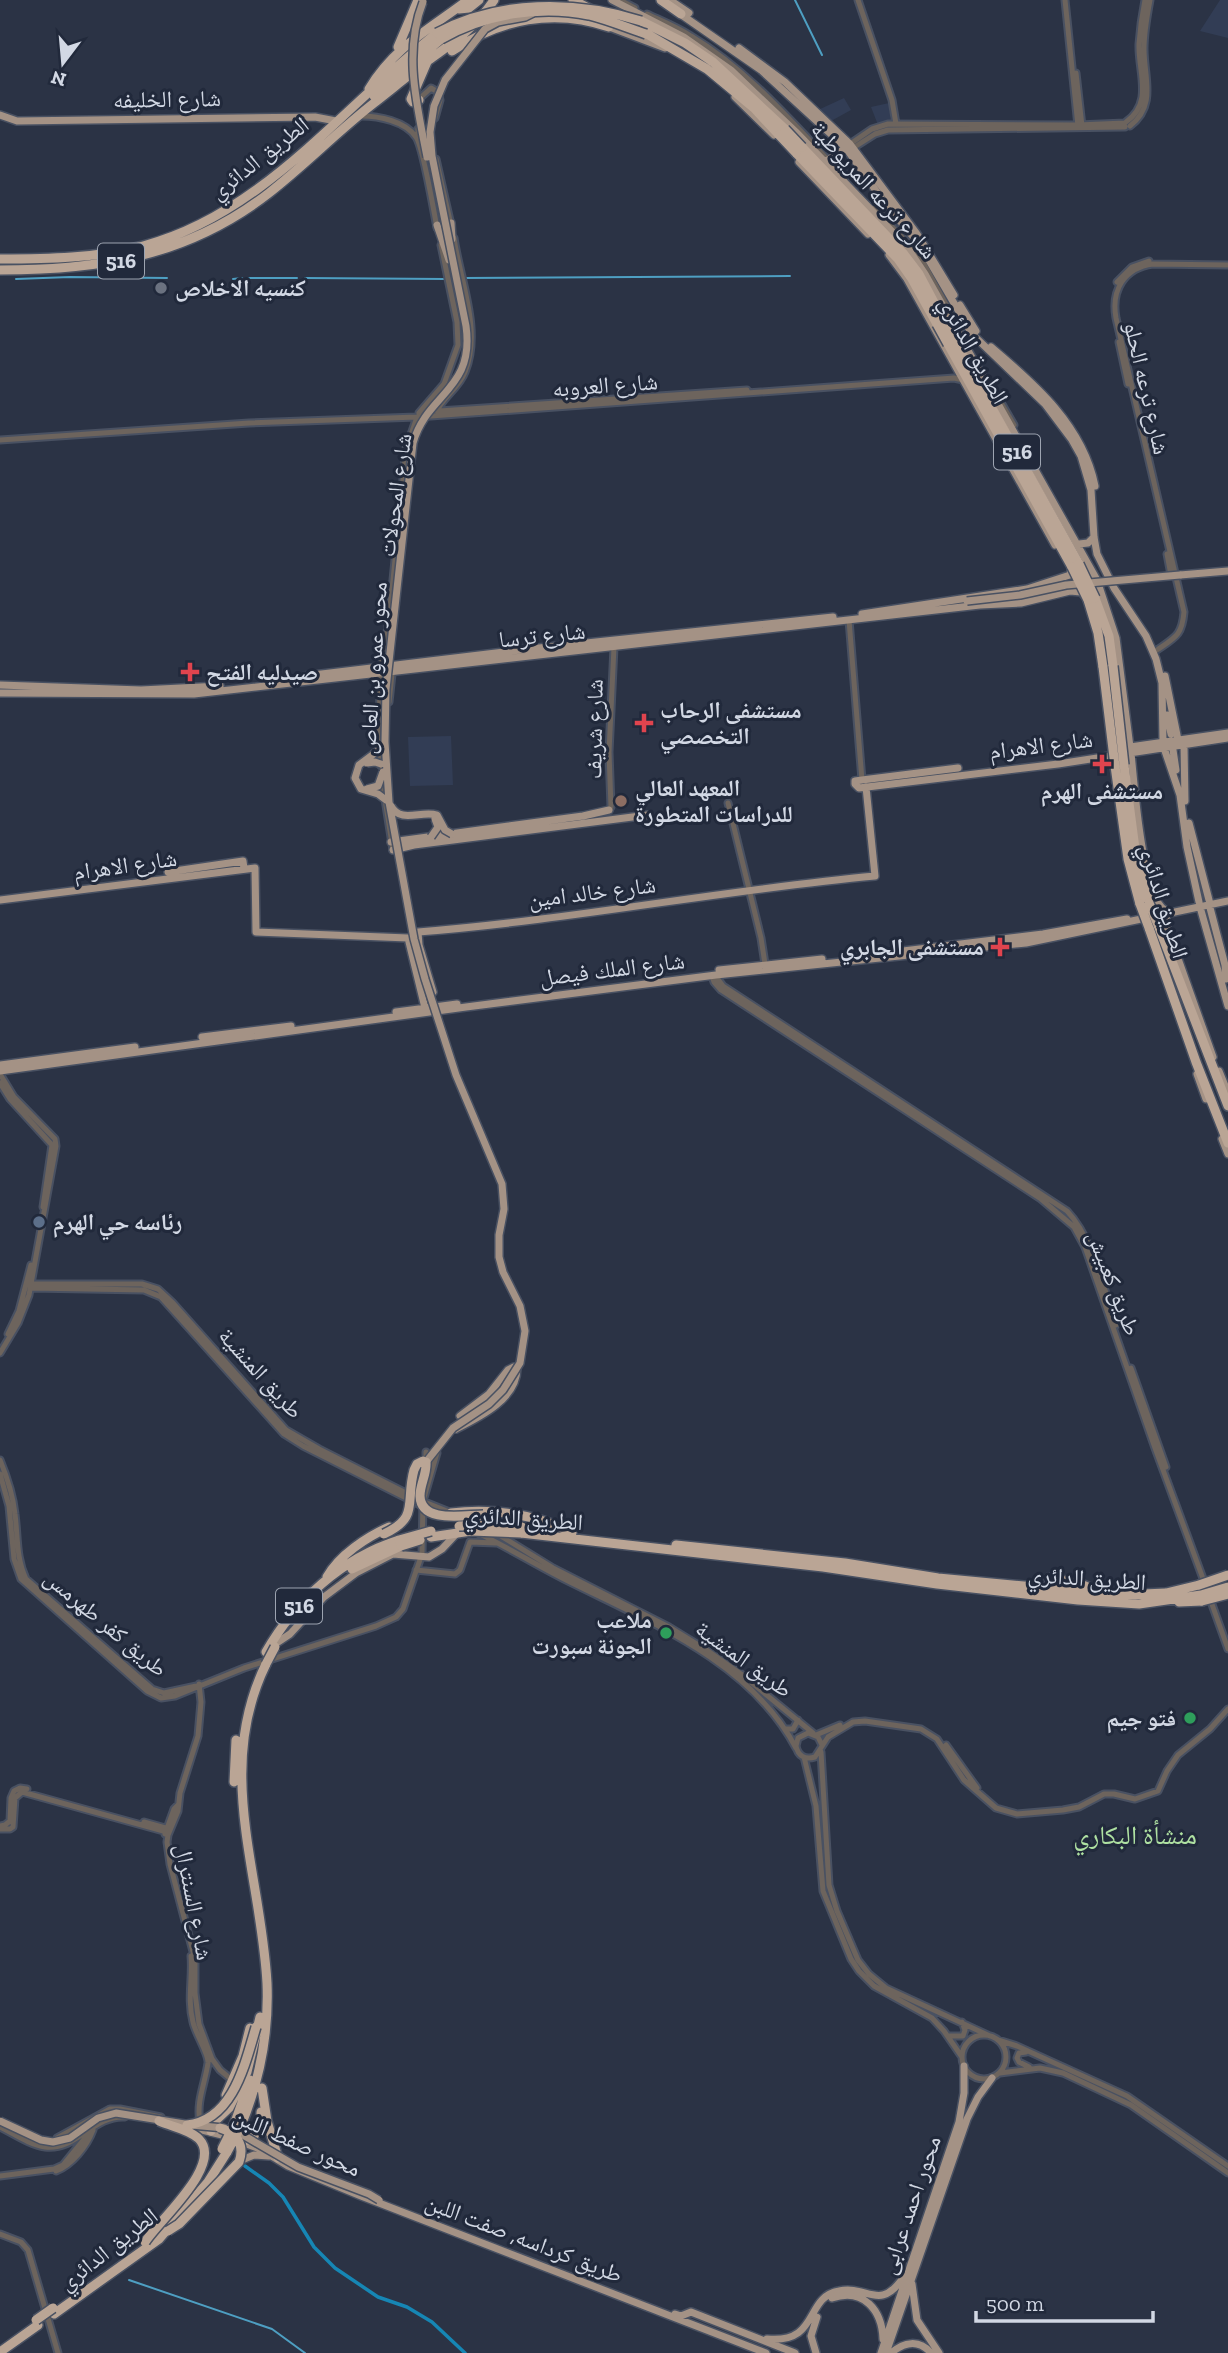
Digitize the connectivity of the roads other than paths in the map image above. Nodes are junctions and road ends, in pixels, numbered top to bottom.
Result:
1 (479, 0) edge
2 (494, 0) edge
3 (500, 0) edge
4 (562, 0) edge
5 (573, 0) edge
6 (612, 0) edge
7 (620, 0) edge
8 (659, 0) edge
9 (669, 0) edge
10 (859, 0) edge
11 (1067, 0) edge
12 (1147, 0) edge
13 (422, 1) edge
14 (467, 1) edge
15 (457, 8) junction
16 (683, 12) junction
17 (534, 13) junction
18 (647, 16) junction
19 (609, 27) junction
20 (646, 34) junction
21 (463, 35) junction
22 (439, 36) junction
23 (393, 56) junction
24 (426, 62) junction
25 (366, 93) junction
26 (419, 100) junction
27 (0, 114) edge
28 (358, 116) junction
29 (785, 118) junction
30 (336, 121) junction
31 (896, 124) junction
32 (1031, 127) junction
33 (1080, 127) junction
34 (798, 135) junction
35 (862, 139) junction
36 (418, 140) junction
37 (785, 147) junction
38 (850, 148) junction
39 (830, 165) junction
40 (436, 175) junction
41 (240, 206) junction
42 (449, 213) junction
43 (895, 216) junction
44 (451, 223) junction
45 (886, 223) junction
46 (437, 225) junction
47 (0, 259) edge
48 (451, 260) junction
49 (1228, 263) edge
50 (0, 270) edge
51 (25, 270) junction
52 (0, 276) edge
53 (938, 286) junction
54 (956, 330) junction
55 (940, 338) junction
56 (957, 370) junction
57 (944, 378) junction
58 (963, 380) junction
59 (428, 402) junction
60 (438, 410) junction
61 (472, 410) junction
62 (430, 415) junction
63 (417, 416) junction
64 (426, 421) junction
65 (0, 440) edge
66 (1056, 505) junction
67 (400, 513) junction
68 (407, 514) junction
69 (1094, 537) junction
70 (1079, 544) joint
71 (1228, 573) edge
72 (1081, 574) junction
73 (1060, 580) junction
74 (1114, 588) junction
75 (1061, 593) junction
76 (1085, 596) junction
77 (1103, 596) junction
78 (919, 609) junction
79 (849, 620) junction
80 (804, 623) junction
81 (788, 625) junction
82 (614, 647) junction
83 (1157, 650) junction
84 (523, 653) junction
85 (393, 668) junction
86 (381, 669) junction
87 (1163, 682) junction
88 (1123, 686) junction
89 (1104, 688) junction
90 (0, 690) edge
91 (160, 692) junction
92 (1126, 716) junction
93 (1228, 736) edge
94 (1177, 738) junction
95 (1164, 745) junction
96 (379, 750) junction
97 (1175, 750) dead end
98 (1129, 751) junction
99 (1112, 756) junction
100 (382, 768) junction
101 (958, 768) dead end
102 (899, 778) junction
103 (861, 784) junction
104 (1182, 795) junction
105 (388, 801) junction
106 (729, 803) dead end
107 (609, 810) joint
108 (648, 815) dead end
109 (571, 821) junction
110 (562, 822) junction
111 (452, 834) junction
112 (431, 837) junction
113 (394, 842) junction
114 (244, 865) junction
115 (168, 872) dead end
116 (749, 891) junction
117 (1203, 899) junction
118 (1228, 899) edge
119 (0, 900) edge
120 (1166, 912) junction
121 (1141, 918) junction
122 (1208, 918) tunnel mouth
123 (893, 954) junction
124 (765, 964) junction
125 (1223, 974) junction
126 (714, 976) junction
127 (1228, 987) edge
128 (432, 991) junction
129 (422, 994) junction
130 (468, 1004) junction
131 (437, 1006) junction
132 (1228, 1006) edge
133 (425, 1008) junction
134 (232, 1036) junction
135 (0, 1065) edge
136 (0, 1072) edge
137 (0, 1083) edge
138 (1228, 1093) edge
139 (1228, 1106) edge
140 (1228, 1143) edge
141 (1228, 1154) edge
142 (31, 1286) junction
143 (0, 1347) edge
144 (0, 1353) edge
145 (516, 1367) junction
146 (460, 1416) dead end
147 (454, 1430) joint
148 (436, 1454) junction
149 (1160, 1457) junction
150 (425, 1459) junction
151 (0, 1460) edge
152 (0, 1474) edge
153 (407, 1496) junction
154 (423, 1504) junction
155 (451, 1513) junction
156 (459, 1529) junction
157 (523, 1529) junction
158 (473, 1536) junction
159 (576, 1536) junction
160 (502, 1541) junction
161 (421, 1558) junction
162 (353, 1566) junction
163 (416, 1570) junction
164 (1228, 1575) edge
165 (325, 1581) junction
166 (1228, 1581) edge
167 (1047, 1587) junction
168 (1228, 1587) edge
169 (1201, 1592) junction
170 (1228, 1594) edge
171 (1098, 1597) junction
172 (1062, 1606) dead end
173 (1228, 1639) edge
174 (273, 1647) junction
175 (1228, 1649) edge
176 (200, 1685) junction
177 (1228, 1709) edge
178 (799, 1720) junction
179 (785, 1729) junction
180 (815, 1734) junction
181 (796, 1748) junction
182 (821, 1748) junction
183 (804, 1757) junction
184 (820, 1766) junction
185 (806, 1770) junction
186 (1139, 1797) junction
187 (0, 1827) edge
188 (168, 1830) junction
189 (264, 1983) junction
190 (962, 2022) junction
191 (948, 2036) junction
192 (990, 2036) junction
193 (998, 2040) junction
194 (260, 2042) junction
195 (1030, 2052) junction
196 (962, 2057) junction
197 (210, 2059) junction
198 (964, 2066) junction
199 (1032, 2068) junction
200 (1000, 2073) junction
201 (992, 2078) junction
202 (965, 2086) junction
203 (261, 2088) junction
204 (981, 2091) junction
205 (159, 2121) junction
206 (0, 2122) edge
207 (100, 2122) junction
208 (208, 2128) junction
209 (188, 2130) junction
210 (49, 2140) junction
211 (241, 2142) junction
212 (48, 2147) junction
213 (201, 2147) joint
214 (267, 2154) junction
215 (1228, 2166) edge
216 (1228, 2173) edge
217 (0, 2177) edge
218 (182, 2198) junction
219 (379, 2200) junction
220 (179, 2217) junction
221 (0, 2234) edge
222 (145, 2242) junction
223 (115, 2268) junction
224 (910, 2276) junction
225 (53, 2311) junction
226 (37, 2322) junction
227 (759, 2338) junction
228 (14, 2339) junction
229 (1, 2349) edge
230 (882, 2349) edge
231 (760, 2352) edge
232 (58, 2353) edge
233 (795, 2353) edge
234 (816, 2353) edge
235 (889, 2353) edge
236 (931, 2353) edge
237 (939, 2353) edge

1 - 15 highway
2 - 21 highway, الطريق الدائري / 516
3 - 21 highway
4 - 19 main road, شارع ترعه المريوطية
5 - 20 highway, bridge
6 - 18 main road, شارع ترعه المريوطية
7 - 18 street
8 - 16 highway
9 - 16 highway
10 - 31 street
11 - 33 street
12 - 33 street
13 - 23 highway
13 - 48 main road, محور عمرو بن العاص, bridge
14 - 15 highway, الطريق الدائري / 516
15 - 23 highway, الطريق الدائري / 516
16 - 38 main road
17 - 20 highway, الطريق الدائري / 516, bridge
17 - 22 highway, الطريق الدائري / 516, bridge
17 - 40 main road, محور عمرو بن العاص, bridge
18 - 29 main road, شارع ترعه المريوطية
19 - 24 highway
19 - 37 main road, شارع ترعه المريوطية
20 - 140 highway, الطريق الدائري / 516, bridge
21 - 24 highway, الطريق الدائري / 516
22 - 25 highway, الطريق الدائري / 516
22 - 28 highway, الطريق الدائري / 516
22 - 139 highway, الطريق الدائري / 516, bridge
23 - 25 highway, الطريق الدائري / 516
24 - 26 highway
24 - 28 highway, الطريق الدائري / 516
25 - 30 highway, الطريق الدائري / 516
26 - 36 street
26 - 42 street
27 - 30 main road, شارع الخليفه
28 - 36 street
28 - 41 highway, الطريق الدائري / 516
29 - 34 main road, شارع ترعه المريوطية
29 - 39 street
30 - 41 highway, الطريق الدائري / 516
31 - 32 street
31 - 35 street
32 - 33 street
32 - 35 street
34 - 37 main road, bridge
34 - 39 main road, شارع ترعه المريوطية
35 - 38 street
36 - 46 street
37 - 55 main road, شارع ترعه المريوطية
38 - 39 main road
38 - 43 main road
38 - 83 main road
39 - 45 main road, شارع ترعه المريوطية
40 - 42 main road, bridge
40 - 48 main road, محور عمرو بن العاص, bridge
41 - 47 highway, الطريق الدائري / 516
41 - 51 highway, الطريق الدائري / 516
42 - 44 street
43 - 45 main road
43 - 53 main road
44 - 48 main road
44 - 60 street
45 - 53 main road, شارع ترعه المريوطية
46 - 48 main road
46 - 59 street
48 - 100 main road, محور عمرو بن العاص, bridge
48 - 105 main road, محور عمرو بن العاص, bridge
49 - 83 street, شارع ترعه الحلو
50 - 51 highway, الطريق الدائري / 516
51 - 52 highway
53 - 54 main road, شارع ترعه المريوطية
53 - 66 street
53 - 69 main road
54 - 55 main road, bridge
54 - 66 main road, شارع ترعه المريوطية
55 - 56 main road, شارع ترعه المريوطية
56 - 57 street, شارع العروبه
56 - 58 main road, شارع ترعه المريوطية
57 - 58 street, شارع العروبه
57 - 61 street, شارع العروبه
58 - 72 main road, شارع ترعه المريوطية
59 - 60 street
59 - 63 street
60 - 61 street, شارع العروبه
60 - 63 street, شارع العروبه
61 - 62 street, شارع العروبه
62 - 63 street, شارع العروبه
62 - 64 street, شارع المحولات
63 - 64 street
63 - 65 street, شارع العروبه
63 - 67 street, شارع المحولات
64 - 68 street, شارع المحولات
66 - 70 street
66 - 72 main road, شارع ترعه المريوطية
67 - 68 street
67 - 86 street, شارع المحولات
68 - 85 street, شارع المحولات
69 - 70 main road
69 - 74 main road
71 - 78 main road, bridge
72 - 73 main road, شارع ترسا
72 - 76 main road, شارع ترعه المريوطية
72 - 77 main road, شارع ترعه المريوطية
72 - 77 main road
73 - 75 main road
73 - 78 main road, شارع ترسا
74 - 77 main road
74 - 87 main road
75 - 76 main road, شارع ترسا
75 - 78 main road, شارع ترسا
76 - 89 main road, شارع ترعه المريوطية
77 - 88 main road, شارع ترعه المريوطية
78 - 79 main road, شارع ترسا
78 - 80 main road, شارع ترسا
79 - 80 main road, شارع ترسا
79 - 103 street
80 - 81 main road, شارع ترسا
81 - 82 main road, شارع ترسا
81 - 84 main road, شارع ترسا
82 - 84 main road, شارع ترسا
82 - 107 street, شارع شريف
83 - 87 main road
84 - 85 main road, شارع ترسا
85 - 86 main road, شارع ترسا
85 - 86 street
85 - 113 street, شارع المحولات
86 - 91 main road, شارع ترسا
86 - 96 street, شارع المحولات
87 - 94 main road
87 - 95 main road
88 - 89 main road, bridge
88 - 92 main road, شارع ترعه المريوطية
89 - 92 main road, شارع ترعه المريوطية, bridge
90 - 91 main road, شارع ترسا
90 - 91 main road, شارع ترسا
92 - 98 main road, شارع ترعه المريوطية
93 - 94 main road, شارع الاهرام
94 - 95 main road, شارع الاهرام
94 - 104 main road
95 - 98 main road, شارع الاهرام
95 - 104 main road
96 - 100 street, شارع المحولات
96 - 105 main road, bridge
97 - 104 main road
98 - 99 main road, شارع الاهرام, bridge
98 - 120 main road, شارع ترعه المريوطية
99 - 102 main road, شارع الاهرام
99 - 121 main road
100 - 105 main road, محور عمرو بن العاص, bridge
100 - 113 street, شارع المحولات
101 - 102 main road, شارع الاهرام
102 - 103 main road, شارع الاهرام
103 - 116 main road, شارع خالد امين
104 - 117 main road
105 - 111 main road, bridge
105 - 113 main road, محور عمرو بن العاص, bridge
105 - 145 main road, محور عمرو بن العاص, bridge
106 - 116 street
107 - 109 main road
108 - 109 main road
109 - 110 main road
110 - 111 main road
110 - 113 main road
111 - 112 main road
112 - 113 main road
112 - 113 main road, bridge
113 - 145 main road, محور عمرو بن العاص, bridge
114 - 115 main road, شارع الاهرام
114 - 119 main road, شارع الاهرام
114 - 129 main road, شارع الاهرام
116 - 124 street
116 - 128 main road, شارع خالد امين
117 - 118 main road, شارع الملك فيصل
117 - 120 main road, شارع الملك فيصل
117 - 125 main road
120 - 121 main road, شارع الملك فيصل, bridge
120 - 138 main road, شارع ترعه المريوطية
121 - 123 main road, شارع الملك فيصل
121 - 141 main road
122 - 125 main road
123 - 124 main road, شارع الملك فيصل
123 - 126 main road, شارع الملك فيصل
124 - 130 main road, شارع الملك فيصل
125 - 127 main road
125 - 132 main road
126 - 130 main road, شارع الملك فيصل
126 - 149 street, طريق كعبيش
128 - 129 main road
128 - 131 main road
129 - 133 main road
130 - 131 main road, شارع الملك فيصل
130 - 134 main road, شارع الملك فيصل
131 - 133 main road, شارع الملك فيصل
133 - 134 main road, شارع الملك فيصل
134 - 135 main road, شارع الملك فيصل
134 - 136 main road, شارع الملك فيصل
136 - 142 street
137 - 143 street
142 - 144 street
142 - 153 street, طريق المنشية
145 - 146 main road
145 - 147 main road, bridge
145 - 150 main road, محور عمرو بن العاص, bridge
147 - 148 street
148 - 150 street
148 - 154 street
149 - 173 street, طريق كعبيش
149 - 175 street, طريق كعبيش
150 - 157 highway, bridge
150 - 162 highway, bridge
151 - 176 street, طريق كفر طهرمس
152 - 176 street, طريق كفر طهرمس
153 - 154 street, طريق المنشية
153 - 165 highway
154 - 155 street, طريق المنشية
154 - 160 street, طريق المنشية
154 - 161 street
155 - 159 highway
155 - 160 street, طريق المنشية
156 - 157 highway, الطريق الدائري / 516, bridge
156 - 158 highway, الطريق الدائري / 516
156 - 161 main road
156 - 162 highway, الطريق الدائري / 516, bridge
157 - 158 highway, الطريق الدائري / 516, bridge
157 - 159 highway, الطريق الدائري / 516
158 - 160 street
158 - 163 street
159 - 167 highway, الطريق الدائري / 516
160 - 178 street, طريق المنشية
160 - 179 street, طريق المنشية
161 - 162 main road
161 - 163 street
162 - 165 highway, الطريق الدائري / 516
162 - 174 main road
162 - 174 highway, الطريق الدائري / 516
163 - 176 street, طريق كفر طهرمس
164 - 169 highway, الطريق الدائري / 516, bridge
165 - 174 highway, الطريق الدائري / 516
166 - 169 highway, الطريق الدائري / 516, bridge
167 - 171 highway, الطريق الدائري / 516
167 - 171 highway
168 - 169 highway, الطريق الدائري / 516, bridge
169 - 170 highway, الطريق الدائري / 516, bridge
169 - 171 highway, الطريق الدائري / 516
171 - 172 highway
174 - 189 highway, الطريق الدائري / 516
176 - 188 street, شارع السنترال
177 - 186 street
178 - 179 street
178 - 180 street, طريق المنشية
179 - 181 street, طريق المنشية
180 - 181 street
180 - 182 street
180 - 186 street
181 - 183 street
182 - 183 street
182 - 184 street
182 - 186 street
183 - 185 street
184 - 185 street
184 - 190 street
185 - 191 street
187 - 188 street
188 - 197 street, شارع السنترال
189 - 194 highway, الطريق الدائري / 516
189 - 194 highway, الطريق الدائري / 516
190 - 191 street
190 - 192 street
191 - 196 street
192 - 193 street
192 - 196 street
193 - 195 street
193 - 200 street
194 - 203 highway
194 - 208 highway
194 - 209 highway, bridge
194 - 220 highway, الطريق الدائري / 516, bridge
195 - 199 street
195 - 215 street
196 - 198 street
197 - 208 street
197 - 208 street, شارع السنترال
198 - 201 street
198 - 202 main road, محور احمد عرابى
199 - 200 street
199 - 216 street
200 - 201 street
201 - 204 main road, محور احمد عرابى
202 - 204 main road
202 - 224 main road, محور احمد عرابى
203 - 211 highway
203 - 219 highway
204 - 224 main road, محور احمد عرابى
205 - 206 main road, محور صفط اللبن, bridge
205 - 208 main road, محور صفط اللبن
205 - 218 highway, bridge
206 - 209 main road, محور صفط اللبن, bridge
206 - 210 street
206 - 212 street
207 - 209 street
207 - 212 street
207 - 217 street
208 - 209 main road, محور صفط اللبن, bridge
208 - 210 street
208 - 211 main road, محور صفط اللبن
208 - 219 main road, محور صفط اللبن, bridge
208 - 220 highway, bridge
209 - 213 street
209 - 214 main road
210 - 212 street
211 - 214 main road, محور صفط اللبن
213 - 218 highway
214 - 220 main road, bridge
214 - 231 main road, طريق كرداسه, صفت اللبن
218 - 222 highway, bridge
219 - 227 main road, طريق كرداسه, صفت اللبن
220 - 222 highway, الطريق الدائري / 516
220 - 223 highway, الطريق الدائري / 516, bridge
221 - 232 street
222 - 223 highway, الطريق الدائري / 516
223 - 225 highway, الطريق الدائري / 516
223 - 225 highway, الطريق الدائري / 516
224 - 227 main road
224 - 230 main road, محور احمد عرابى
224 - 235 main road, محور احمد عرابى
224 - 237 main road
225 - 226 highway, الطريق الدائري / 516, bridge
226 - 228 highway, الطريق الدائري / 516
226 - 228 highway, الطريق الدائري / 516
227 - 233 main road, طريق كرداسه, صفت اللبن
228 - 229 highway, الطريق الدائري / 516
230 - 234 main road
235 - 236 main road

